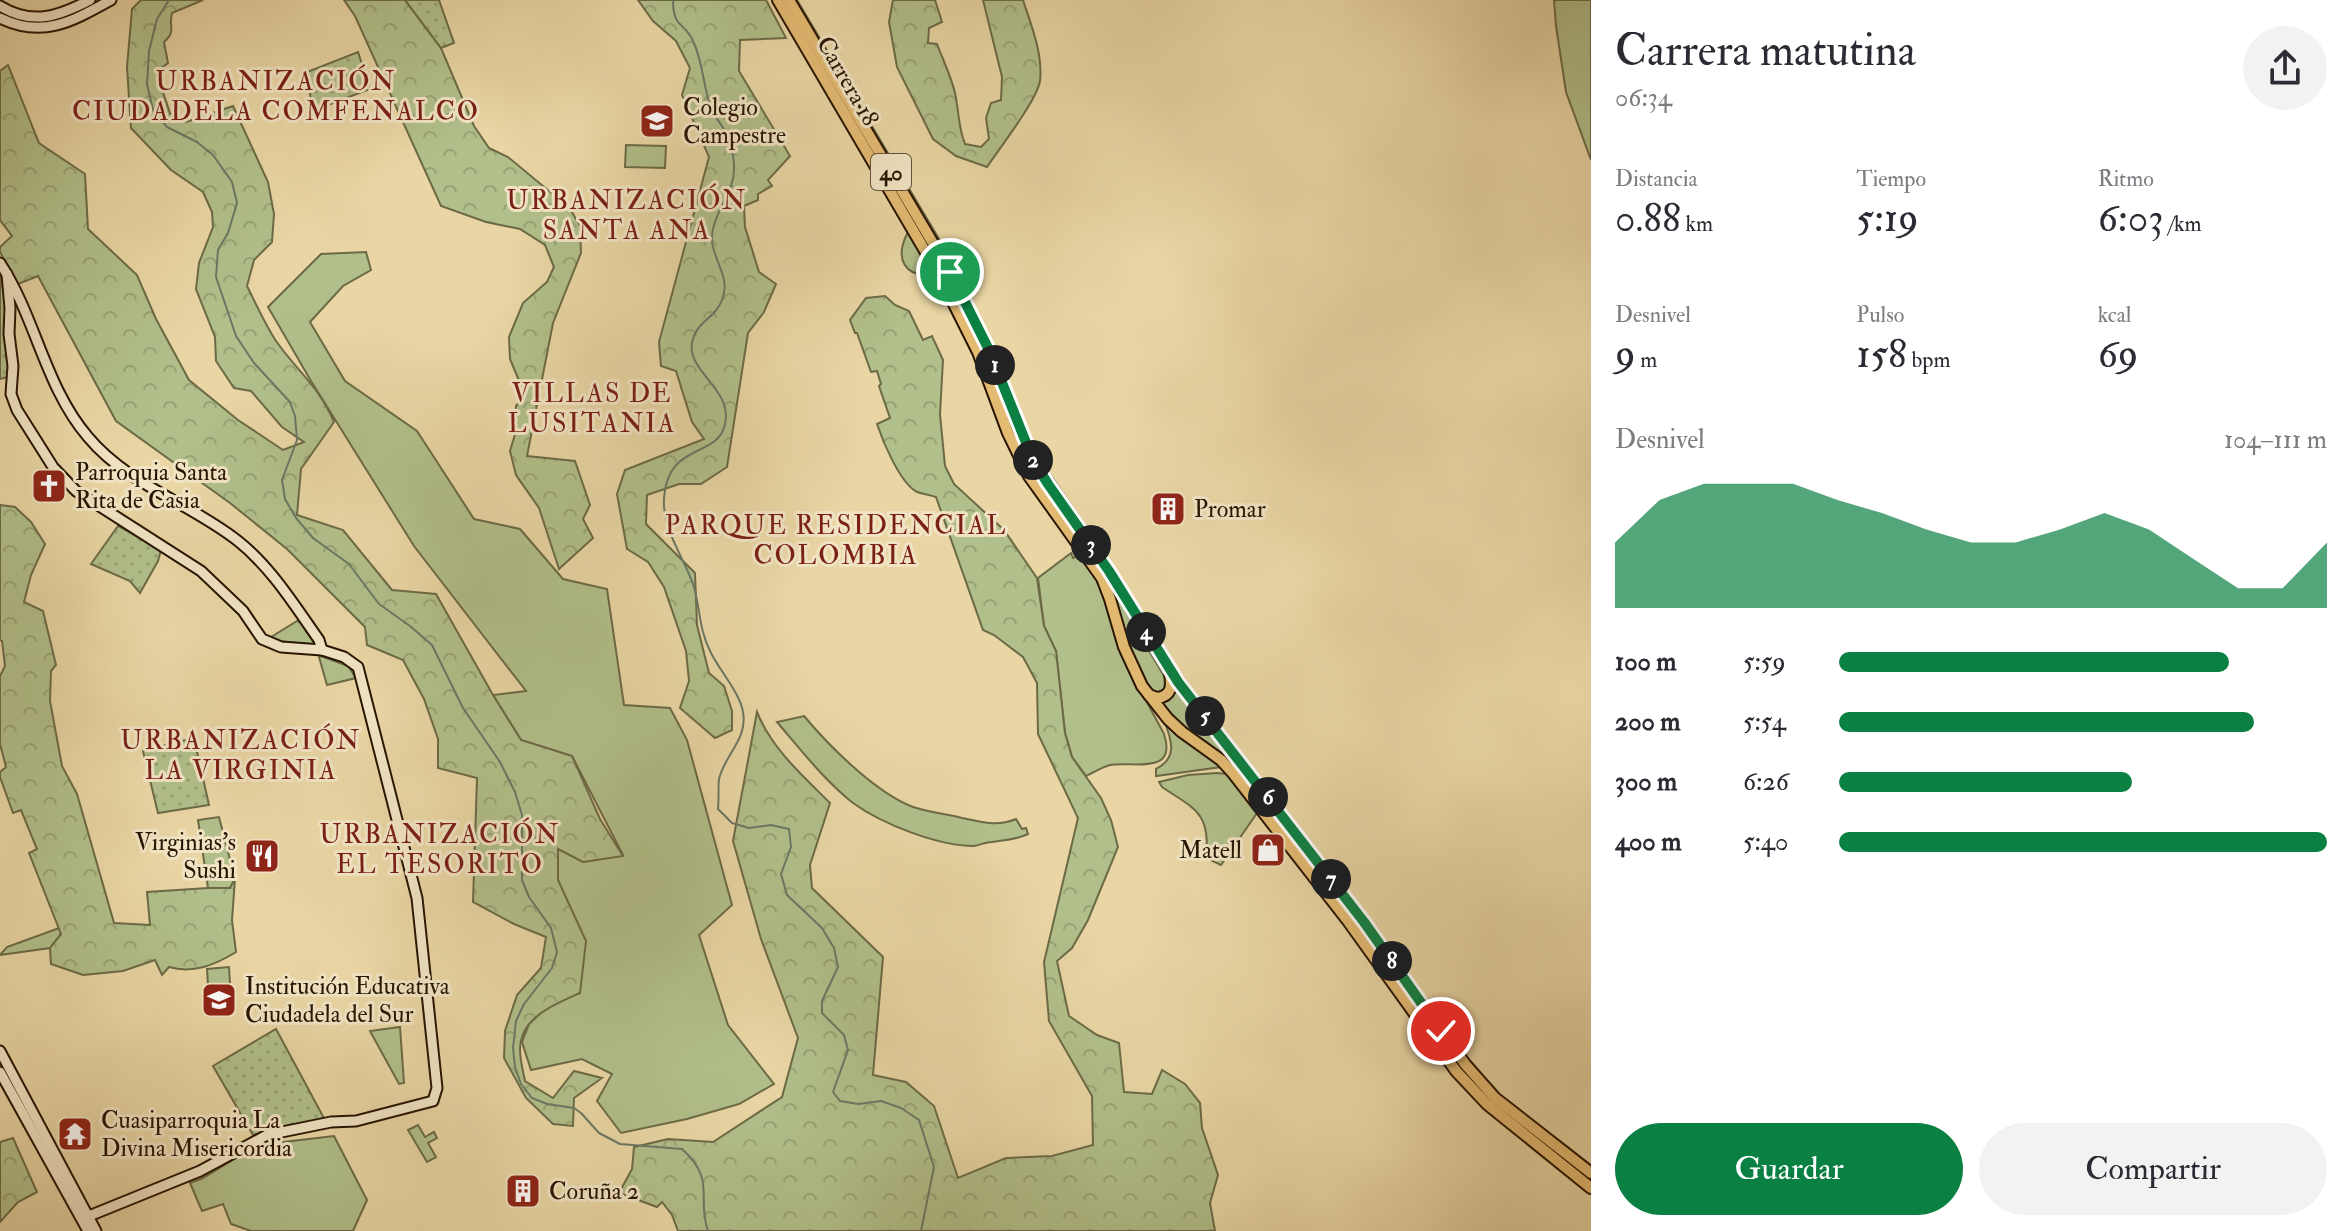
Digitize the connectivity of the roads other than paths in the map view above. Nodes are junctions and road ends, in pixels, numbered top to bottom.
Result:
1 (90, 0) edge
2 (111, 0) edge
3 (778, 0) edge
4 (789, 0) edge
5 (0, 6) edge
6 (0, 18) edge
7 (0, 263) edge
8 (7, 274) junction
9 (322, 650) junction
10 (1169, 669) junction
11 (1149, 695) junction
12 (0, 1051) edge
13 (0, 1072) edge
14 (1591, 1173) edge
15 (1591, 1188) edge
16 (89, 1216) junction
17 (88, 1231) edge
18 (96, 1231) edge

1 - 5 street
2 - 6 street
3 - 11 main road, Carrera 18 / 40
4 - 10 main road, Carrera 18 / 40
7 - 8 street
8 - 9 street
8 - 9 street
9 - 16 street
10 - 11 main road
10 - 14 main road, Carrera 18 / 40
11 - 15 main road, Carrera 18
12 - 16 street
13 - 17 street
16 - 18 street

